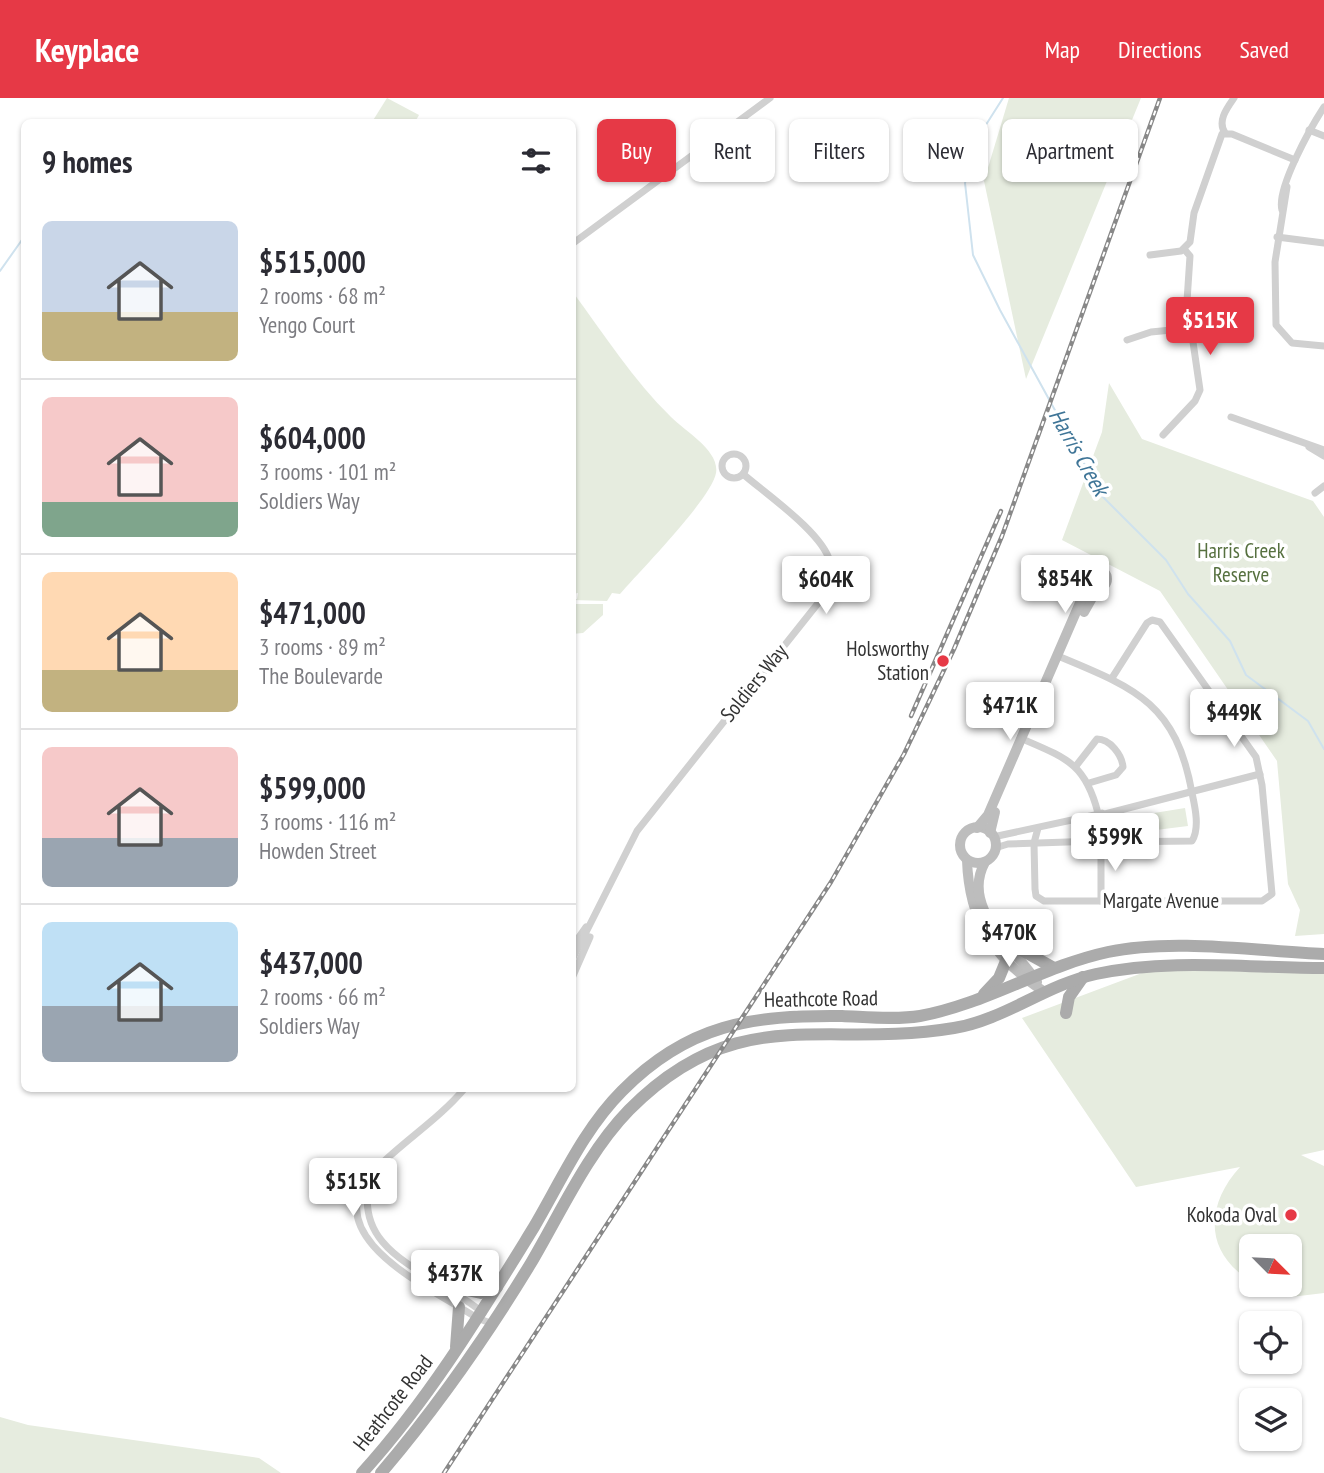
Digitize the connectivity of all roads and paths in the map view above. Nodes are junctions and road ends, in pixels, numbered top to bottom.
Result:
1 (771, 98) edge
2 (1234, 98) edge
3 (1324, 107) edge
4 (1309, 130) junction
5 (1225, 133) junction
6 (1324, 136) edge
7 (1295, 160) junction
8 (1277, 237) junction
9 (576, 241) edge
10 (1324, 243) edge
11 (1184, 249) junction
12 (1150, 255) dead end
13 (1192, 328) junction
14 (1127, 340) dead end
15 (1324, 346) edge
16 (1231, 416) dead end
17 (1163, 435) dead end
18 (1308, 447) junction
19 (1324, 450) edge
20 (1324, 456) edge
21 (743, 474) dead end
22 (1324, 486) edge
23 (1315, 493) dead end
24 (1093, 585) dead end
25 (1060, 657) junction
26 (1112, 678) junction
27 (1027, 741) junction
28 (1076, 766) junction
29 (1260, 774) junction
30 (1089, 783) junction
31 (1191, 791) junction
32 (1099, 814) junction
33 (976, 828) junction
34 (1038, 828) junction
35 (993, 839) junction
36 (1101, 842) junction
37 (1034, 844) junction
38 (967, 860) junction
39 (985, 862) junction
40 (1101, 901) junction
41 (599, 906) junction
42 (576, 935) edge
43 (576, 941) edge
44 (1007, 942) junction
45 (576, 952) edge
46 (1324, 954) edge
47 (1006, 961) junction
48 (1054, 968) junction
49 (1324, 968) edge
50 (576, 970) edge
51 (1083, 977) junction
52 (1030, 979) junction
53 (1043, 991) junction
54 (981, 997) junction
55 (1066, 1013) dead end
56 (461, 1092) edge
57 (374, 1170) junction
58 (444, 1285) junction
59 (497, 1287) junction
60 (459, 1307) junction
61 (479, 1315) junction
62 (493, 1324) junction
63 (455, 1354) junction
64 (362, 1473) edge
65 (381, 1473) edge

1 - 9 street
2 - 5 street
3 - 4 street
4 - 6 street
4 - 7 street
5 - 7 street
5 - 11 street
7 - 8 street
8 - 10 street
8 - 15 street
11 - 12 street
11 - 13 street
13 - 14 street
13 - 17 street
16 - 18 street
18 - 19 street
18 - 20 street
21 - 41 street, Soldiers Way
22 - 23 street
24 - 25 street
25 - 26 street
25 - 27 street
25 - 33 street
26 - 29 street
26 - 31 street
27 - 28 street
27 - 35 street
28 - 30 street
28 - 30 street
29 - 31 street
29 - 40 street, Margate Avenue
30 - 32 street
31 - 32 street
31 - 36 street
32 - 34 street
32 - 36 street
32 - 36 street
33 - 35 street
33 - 38 street
34 - 35 street
34 - 37 street, Margate Avenue
35 - 37 street
35 - 39 street
36 - 37 street
36 - 40 street
37 - 40 street, Margate Avenue
38 - 39 street
38 - 47 street
39 - 44 street
41 - 42 street, Soldiers Way
41 - 43 street, Soldiers Way
41 - 45 street, Soldiers Way
41 - 50 street, Soldiers Way
44 - 48 main road
44 - 52 street
46 - 48 main road, Heathcote Road
47 - 52 street
47 - 54 main road
48 - 52 main road, Heathcote Road
49 - 51 main road, Heathcote Road
51 - 53 main road, Heathcote Road
51 - 55 main road
52 - 53 street
52 - 54 main road, Heathcote Road
53 - 62 main road, Heathcote Road
54 - 59 main road, Heathcote Road
56 - 57 street
57 - 58 street
57 - 60 street
58 - 59 main road
58 - 61 street
59 - 61 main road, Heathcote Road
60 - 61 street
60 - 63 main road
61 - 62 street
61 - 63 main road, Heathcote Road
62 - 65 main road, Heathcote Road
63 - 64 main road, Heathcote Road

